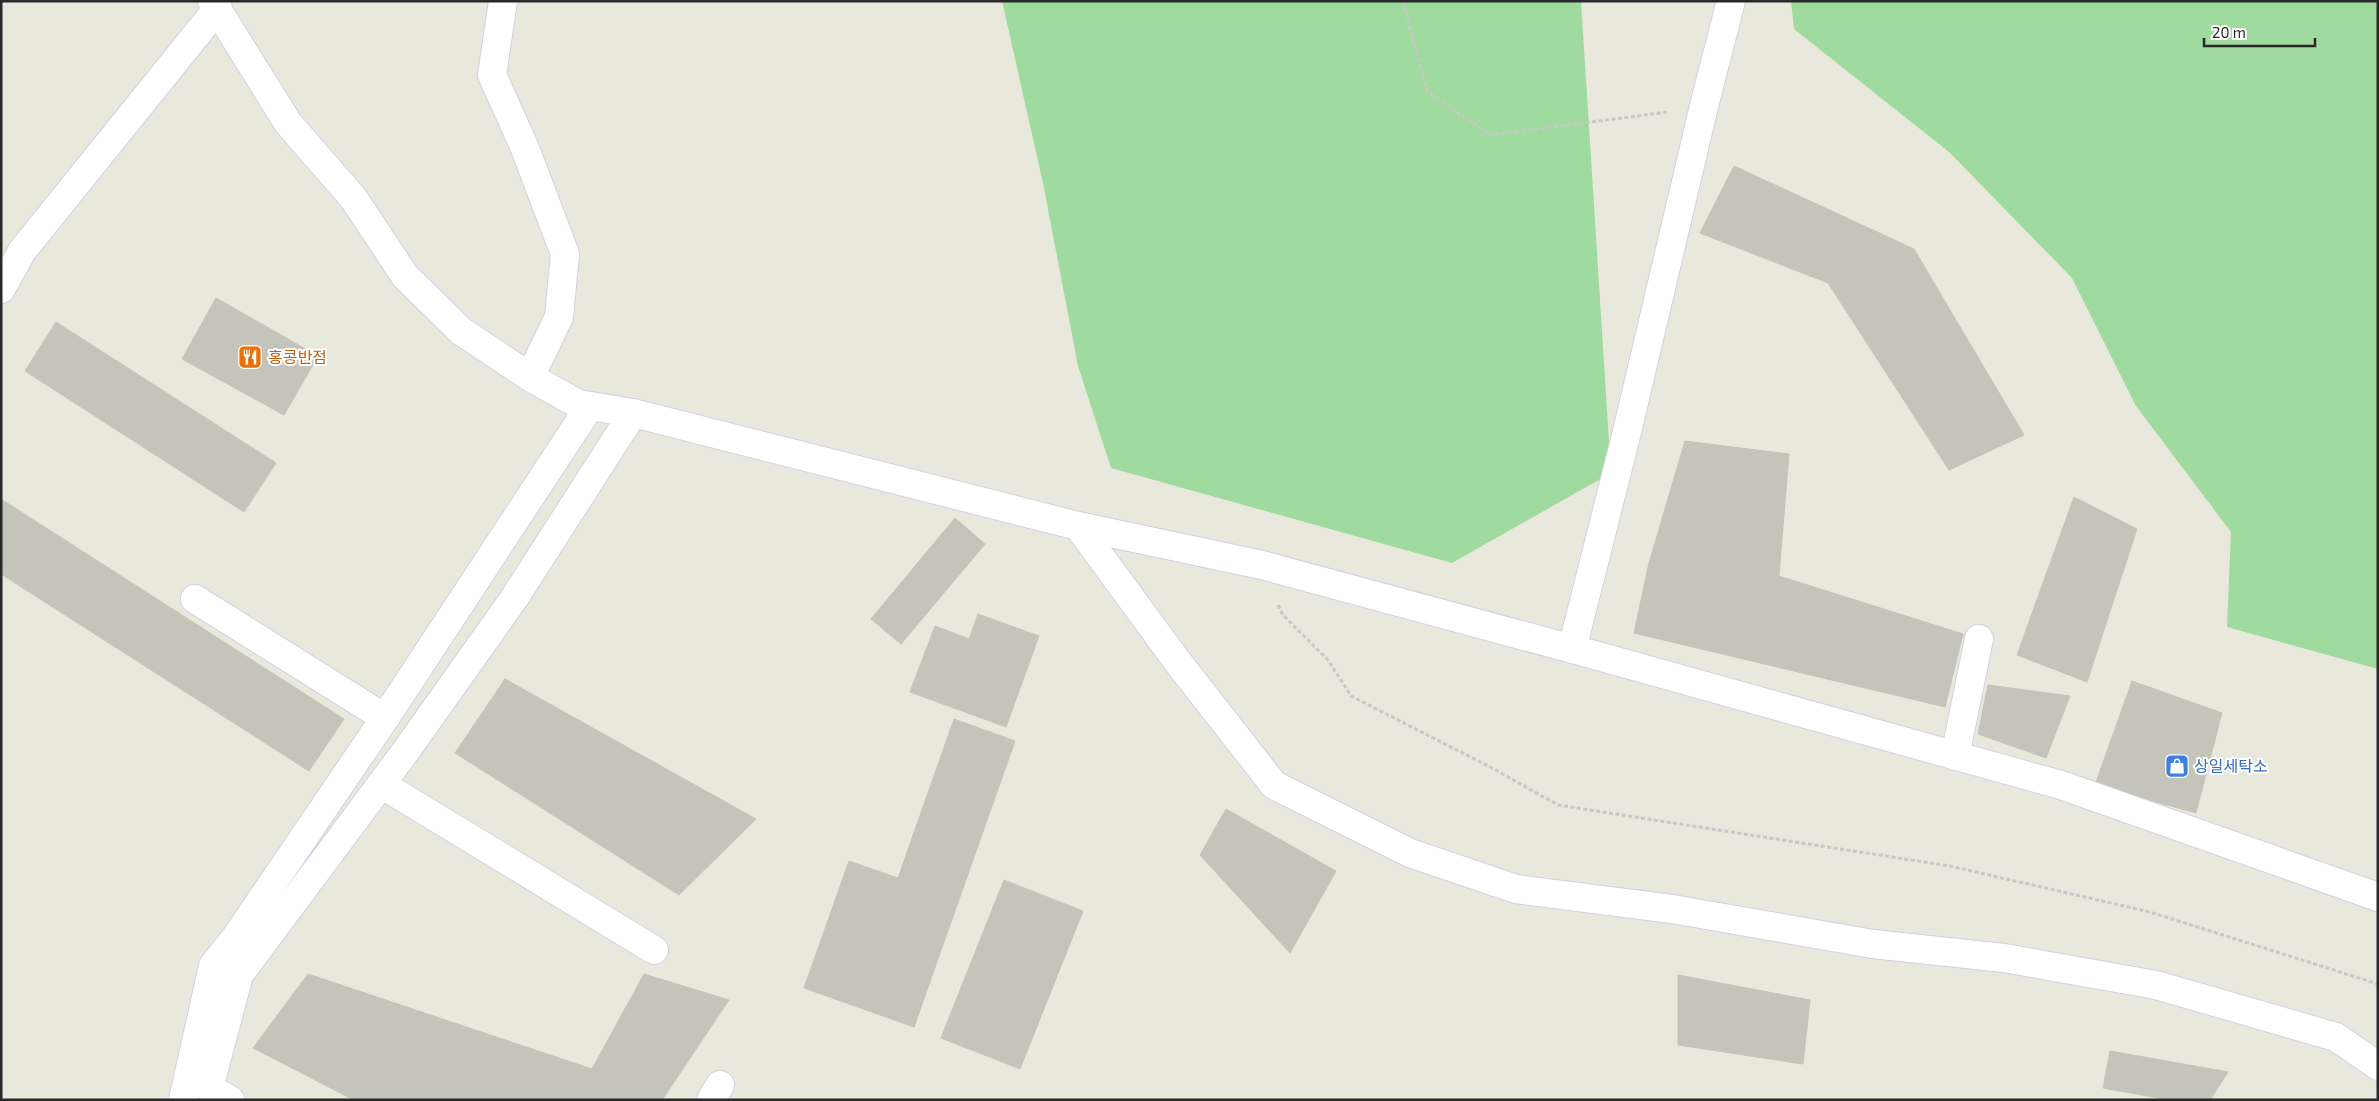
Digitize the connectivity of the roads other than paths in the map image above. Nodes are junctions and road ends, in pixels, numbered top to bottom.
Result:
1 (503, 1) edge
2 (1731, 1) edge
3 (215, 4) edge
4 (1, 289) edge
5 (530, 376) junction
6 (590, 406) junction
7 (633, 413) junction
8 (1078, 526) junction
9 (195, 599) dead end
10 (1979, 639) dead end
11 (1572, 649) junction
12 (385, 718) junction
13 (1955, 756) junction
14 (381, 784) junction
15 (2378, 897) edge
16 (654, 950) dead end
17 (2378, 1066) edge
18 (183, 1100) edge
19 (230, 1100) edge

1 - 5 street
2 - 11 street
3 - 4 street
3 - 5 street
5 - 6 street
6 - 7 street
6 - 12 street
7 - 8 street
7 - 14 street
8 - 11 street
8 - 17 street
9 - 12 street
10 - 13 street
11 - 13 street
12 - 18 street
13 - 15 street
14 - 16 street
14 - 19 street

